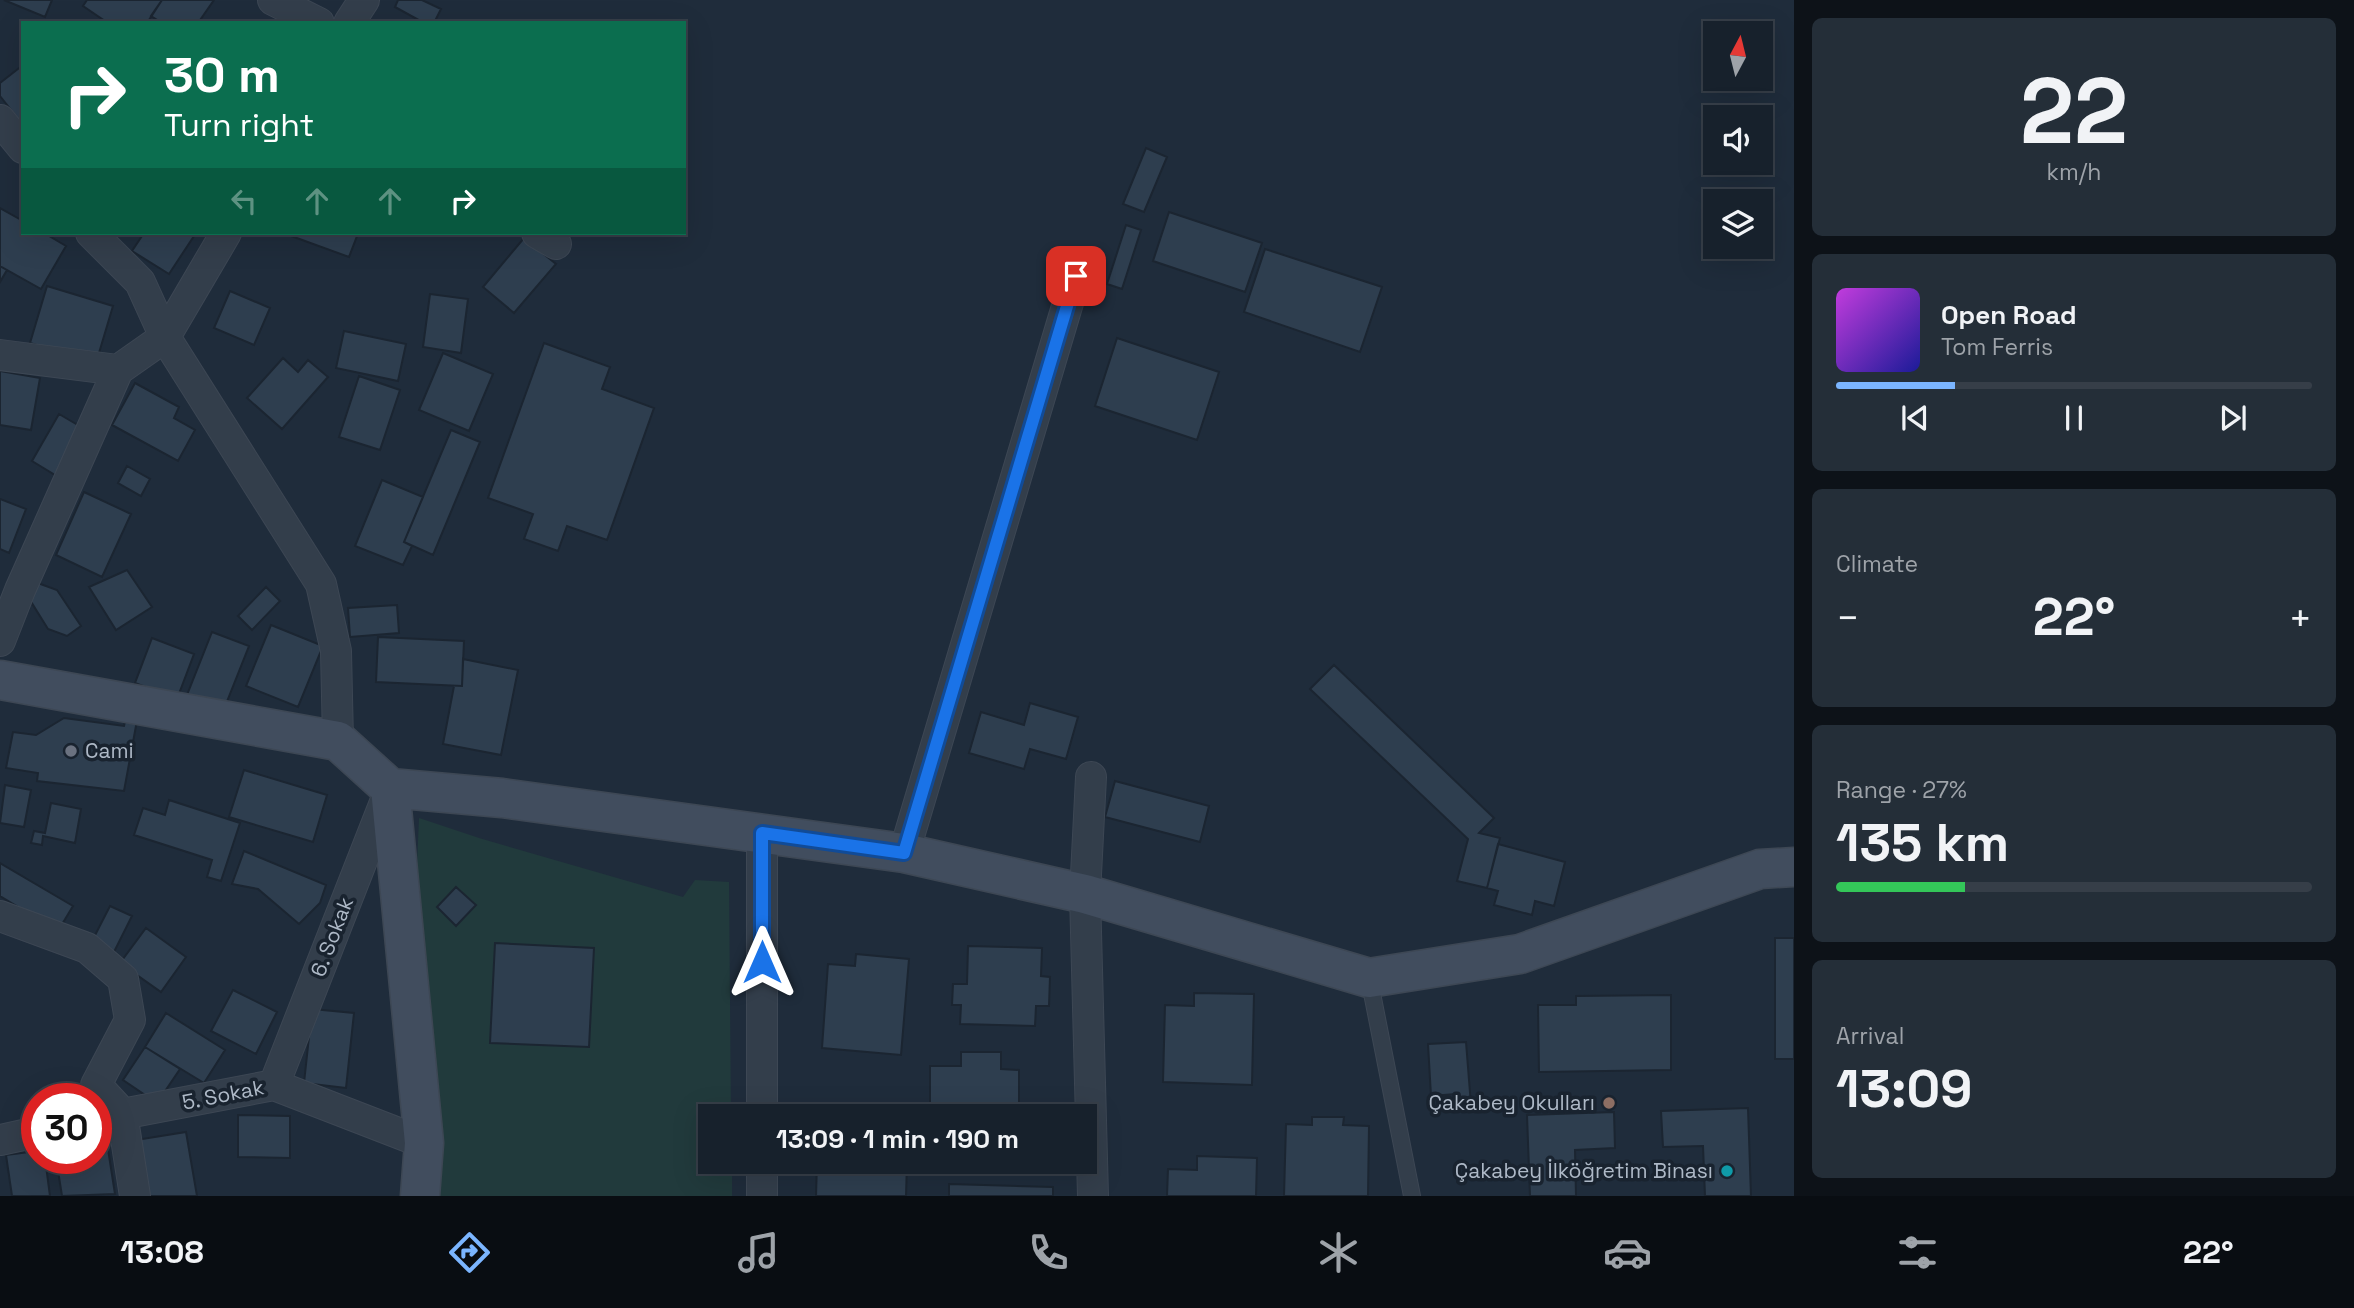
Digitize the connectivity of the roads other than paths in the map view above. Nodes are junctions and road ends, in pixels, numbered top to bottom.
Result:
1 (273, 0) edge
2 (363, 0) edge
3 (315, 21) edge
4 (350, 21) edge
5 (0, 120) edge
6 (21, 146) edge
7 (93, 235) edge
8 (225, 235) edge
9 (1076, 276) dead end
10 (165, 337) junction
11 (0, 355) edge
12 (118, 370) junction
13 (0, 641) edge
14 (0, 680) edge
15 (338, 741) junction
16 (1091, 777) dead end
17 (390, 788) junction
18 (762, 833) junction
19 (904, 853) junction
20 (1794, 867) edge
21 (1085, 894) junction
22 (0, 916) edge
23 (1369, 978) junction
24 (97, 1083) edge
25 (274, 1085) junction
26 (762, 1104) edge
27 (112, 1115) edge
28 (112, 1125) edge
29 (21, 1135) edge
30 (0, 1140) edge
31 (424, 1143) junction
32 (762, 1174) edge
33 (135, 1196) edge
34 (419, 1196) edge
35 (762, 1196) edge
36 (1093, 1196) edge
37 (1412, 1196) edge

1 - 3 street
2 - 4 street
5 - 6 street
7 - 10 street
8 - 10 street
9 - 19 street
10 - 12 street
10 - 15 street
11 - 12 street
12 - 13 street
14 - 15 street
15 - 17 street
16 - 21 street
17 - 18 street
17 - 25 street, 6. Sokak
17 - 31 street
18 - 19 street
18 - 26 street
19 - 21 street
20 - 23 street
21 - 23 street
21 - 36 street
22 - 24 street
23 - 37 lane
25 - 27 street, 5. Sokak
25 - 31 street, 5. Sokak
28 - 33 street
29 - 30 street
31 - 34 street
32 - 35 street

